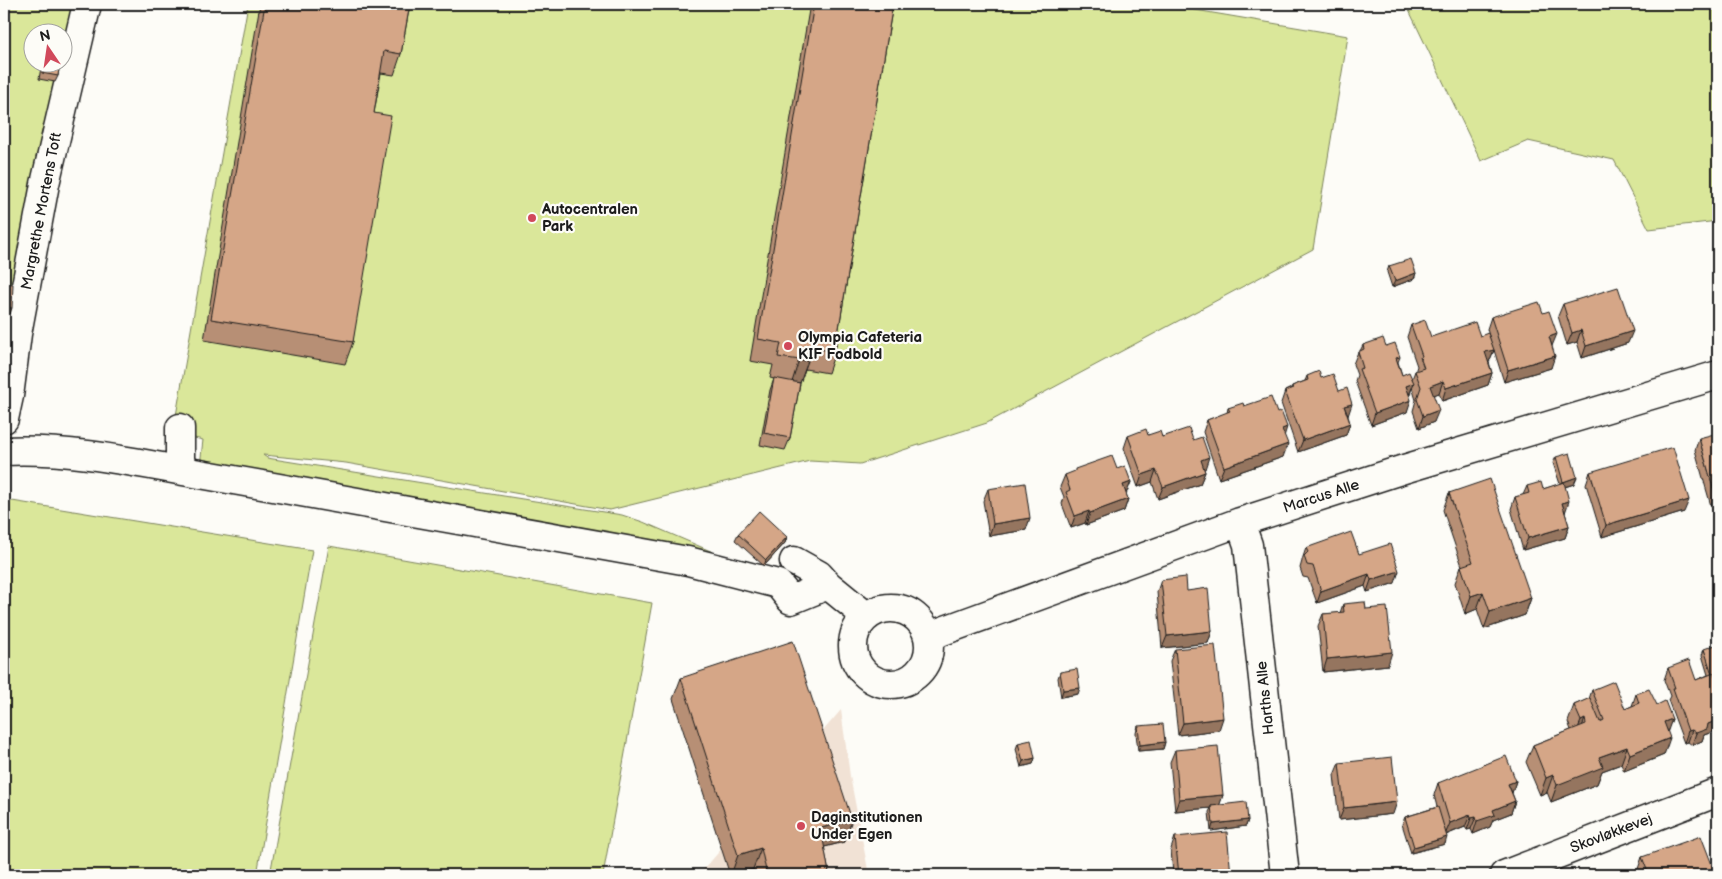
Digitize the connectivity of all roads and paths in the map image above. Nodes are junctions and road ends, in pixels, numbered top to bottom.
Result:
1 (87, 4) edge
2 (1718, 375) edge
3 (4, 419) edge
4 (180, 428) dead end
5 (4, 451) edge
6 (183, 471) junction
7 (1240, 522) junction
8 (794, 561) dead end
9 (828, 585) junction
10 (866, 616) junction
11 (929, 636) junction
12 (1718, 792) edge
13 (1285, 875) edge
14 (1504, 875) edge

1 - 3 street, Margrethe Mortens Toft
2 - 7 street, Marcus Alle
4 - 6 street
5 - 6 street
6 - 9 street
7 - 11 street, Marcus Alle
7 - 13 street, Harths Alle
8 - 9 street
9 - 10 street
10 - 11 street
10 - 11 street
12 - 14 street, Skovløkkevej

